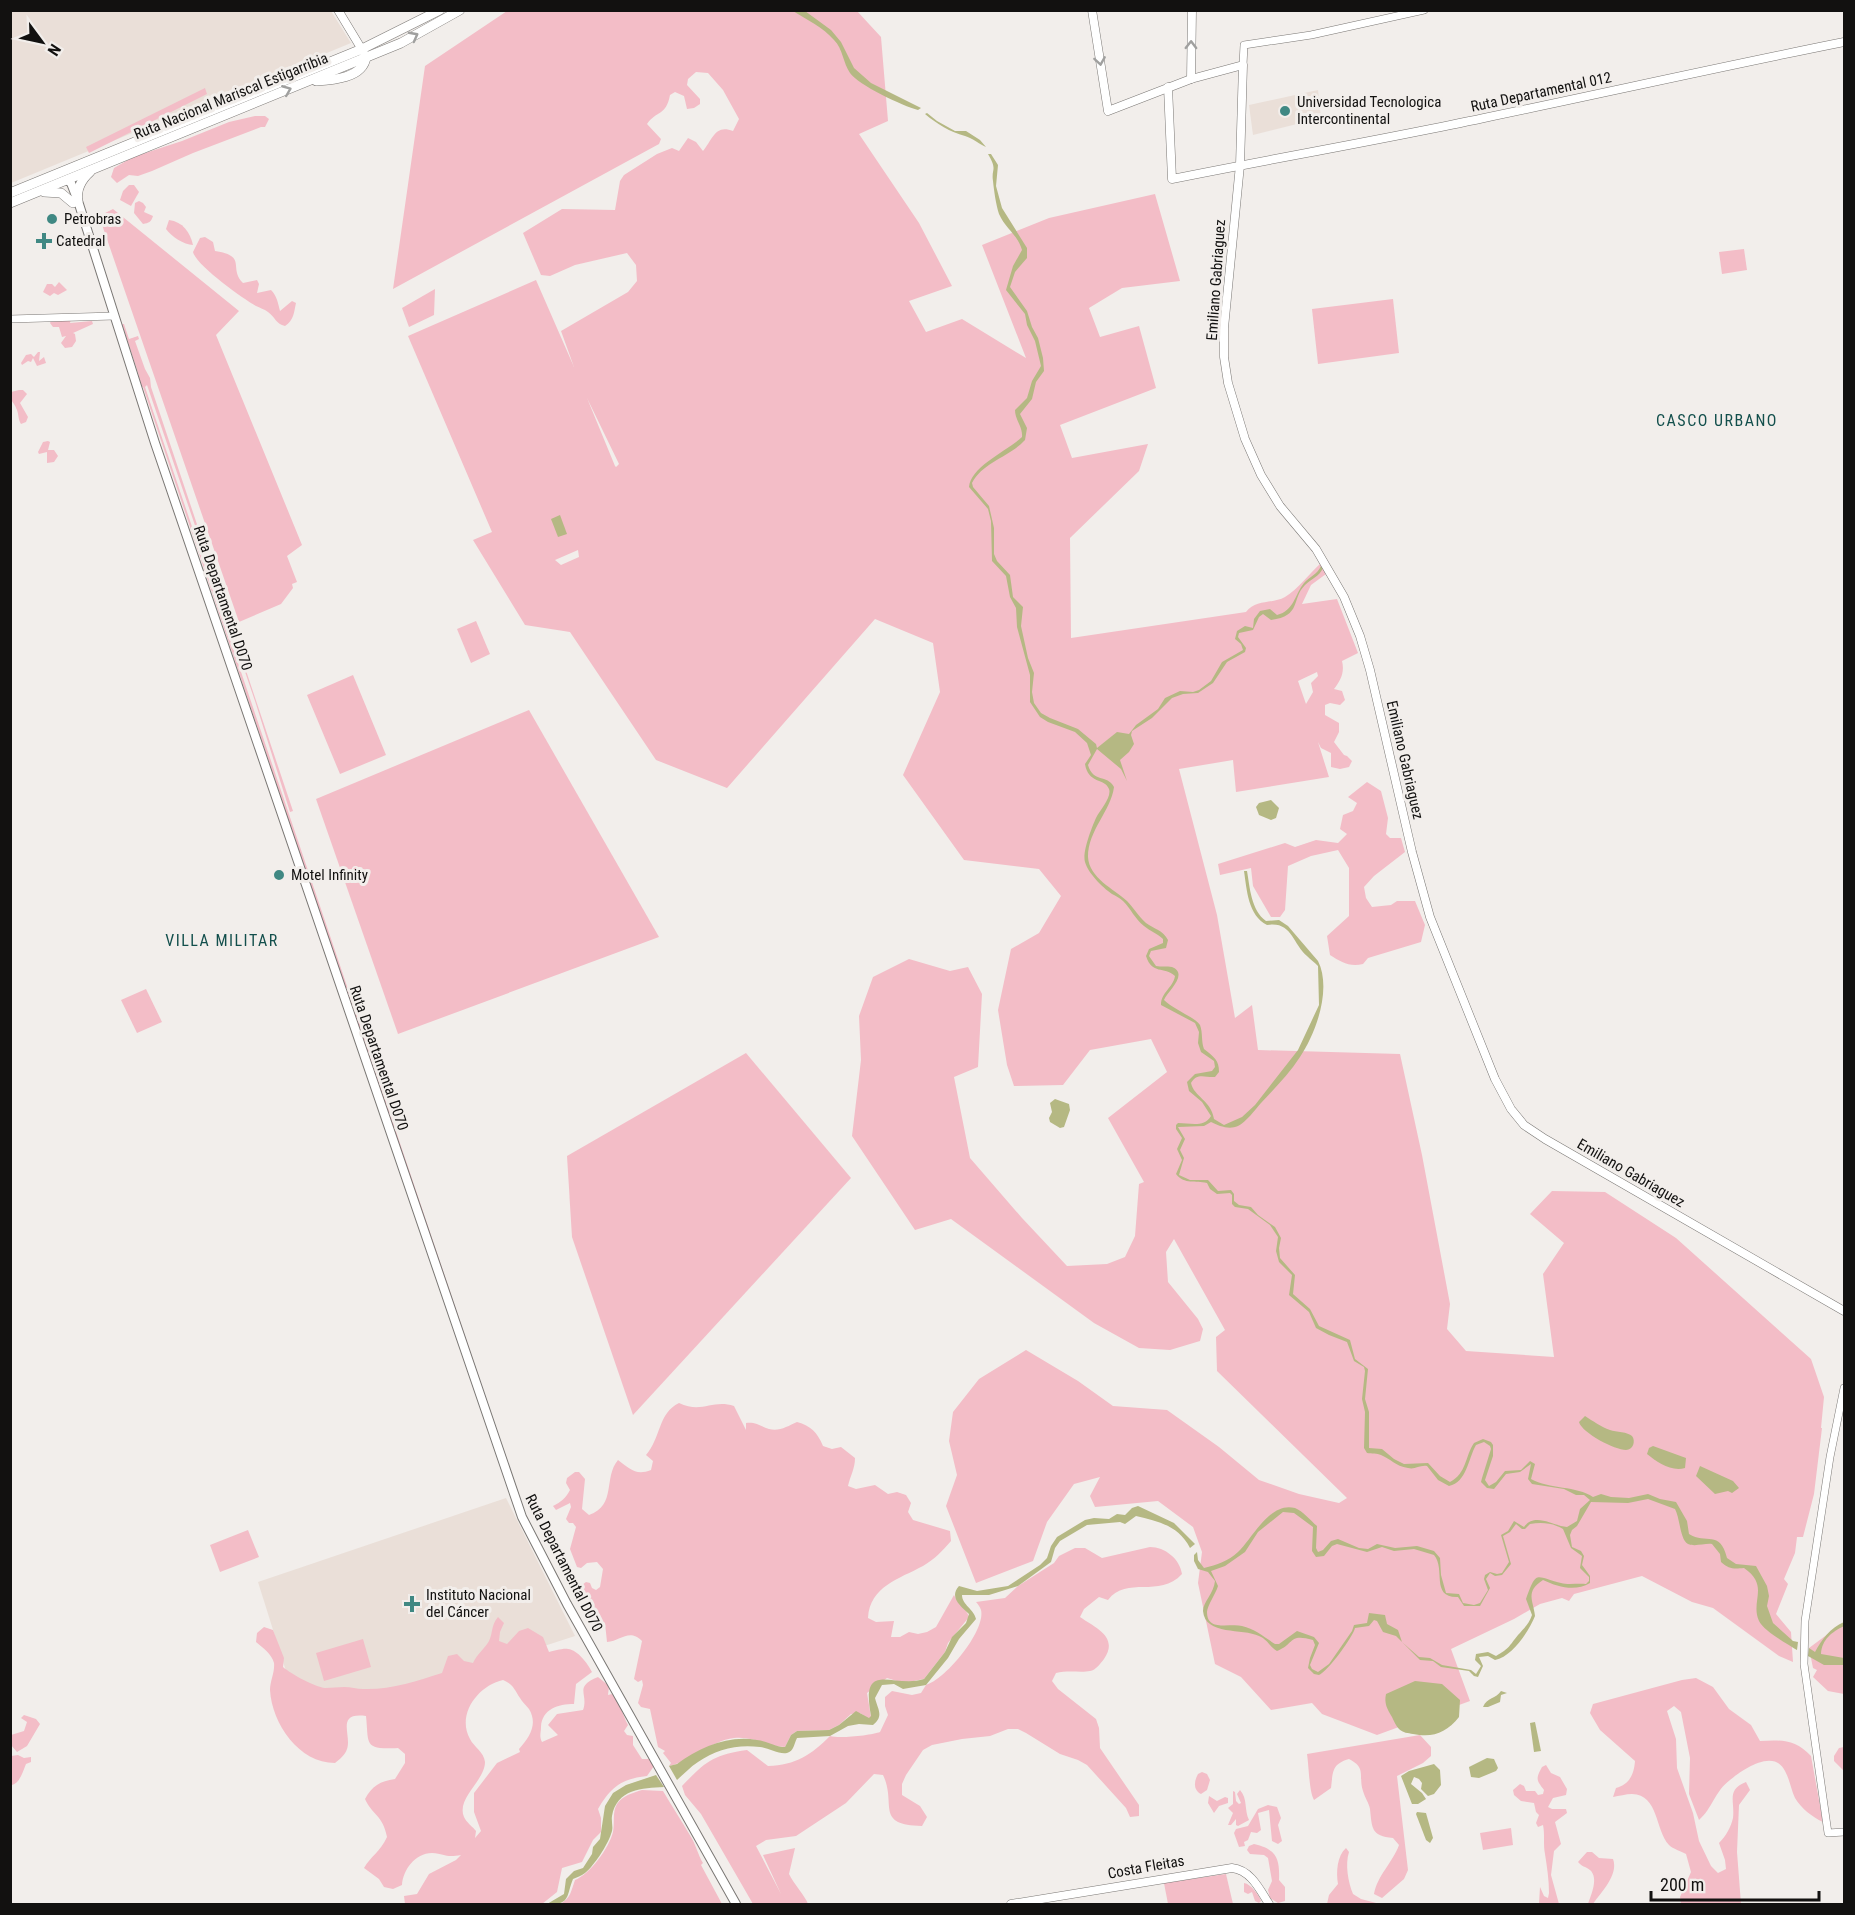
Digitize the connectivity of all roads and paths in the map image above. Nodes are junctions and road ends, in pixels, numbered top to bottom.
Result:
1 (338, 10) edge
2 (440, 10) edge
3 (460, 10) edge
4 (1092, 10) edge
5 (1192, 10) edge
6 (1424, 10) edge
7 (1845, 42) edge
8 (364, 53) junction
9 (1243, 65) junction
10 (1191, 79) junction
11 (1168, 87) junction
12 (139, 141) junction
13 (1240, 165) junction
14 (97, 167) junction
15 (68, 180) junction
16 (36, 192) junction
17 (11, 193) edge
18 (10, 203) edge
19 (77, 203) junction
20 (113, 315) junction
21 (10, 319) edge
22 (1845, 1311) edge
23 (1845, 1388) edge
24 (1845, 1832) edge
25 (736, 1905) edge
26 (1011, 1905) edge
27 (1269, 1905) edge

1 - 8 main road
2 - 8 highway, Ruta Nacional Mariscal Estigarribia
8 -> 3 highway, Ruta Nacional Mariscal Estigarribia
4 -> 11 main road
10 -> 5 main road
6 - 9 street, Emiliano Gabriaguez
7 - 13 main road, Ruta Departamental 012
8 - 12 highway, Ruta Nacional Mariscal Estigarribia
14 -> 8 highway, Ruta Nacional Mariscal Estigarribia
9 - 10 main road
9 - 13 main road, Emiliano Gabriaguez
10 - 11 main road
11 - 13 main road, Ruta Departamental 012
12 - 15 highway
12 - 17 highway, Ruta Nacional Mariscal Estigarribia
13 - 22 main road, Emiliano Gabriaguez
14 - 15 highway, Ruta Nacional Mariscal Estigarribia
14 - 19 highway
15 - 16 highway, Ruta Nacional Mariscal Estigarribia
15 - 17 highway
15 - 19 main road, Ruta Departamental D070
16 - 18 highway, Ruta Nacional Mariscal Estigarribia
16 - 19 highway
19 - 20 main road, Ruta Departamental D070
20 - 21 street
20 - 25 main road, Ruta Departamental D070
23 - 24 street
26 - 27 main road, Costa Fleitas

